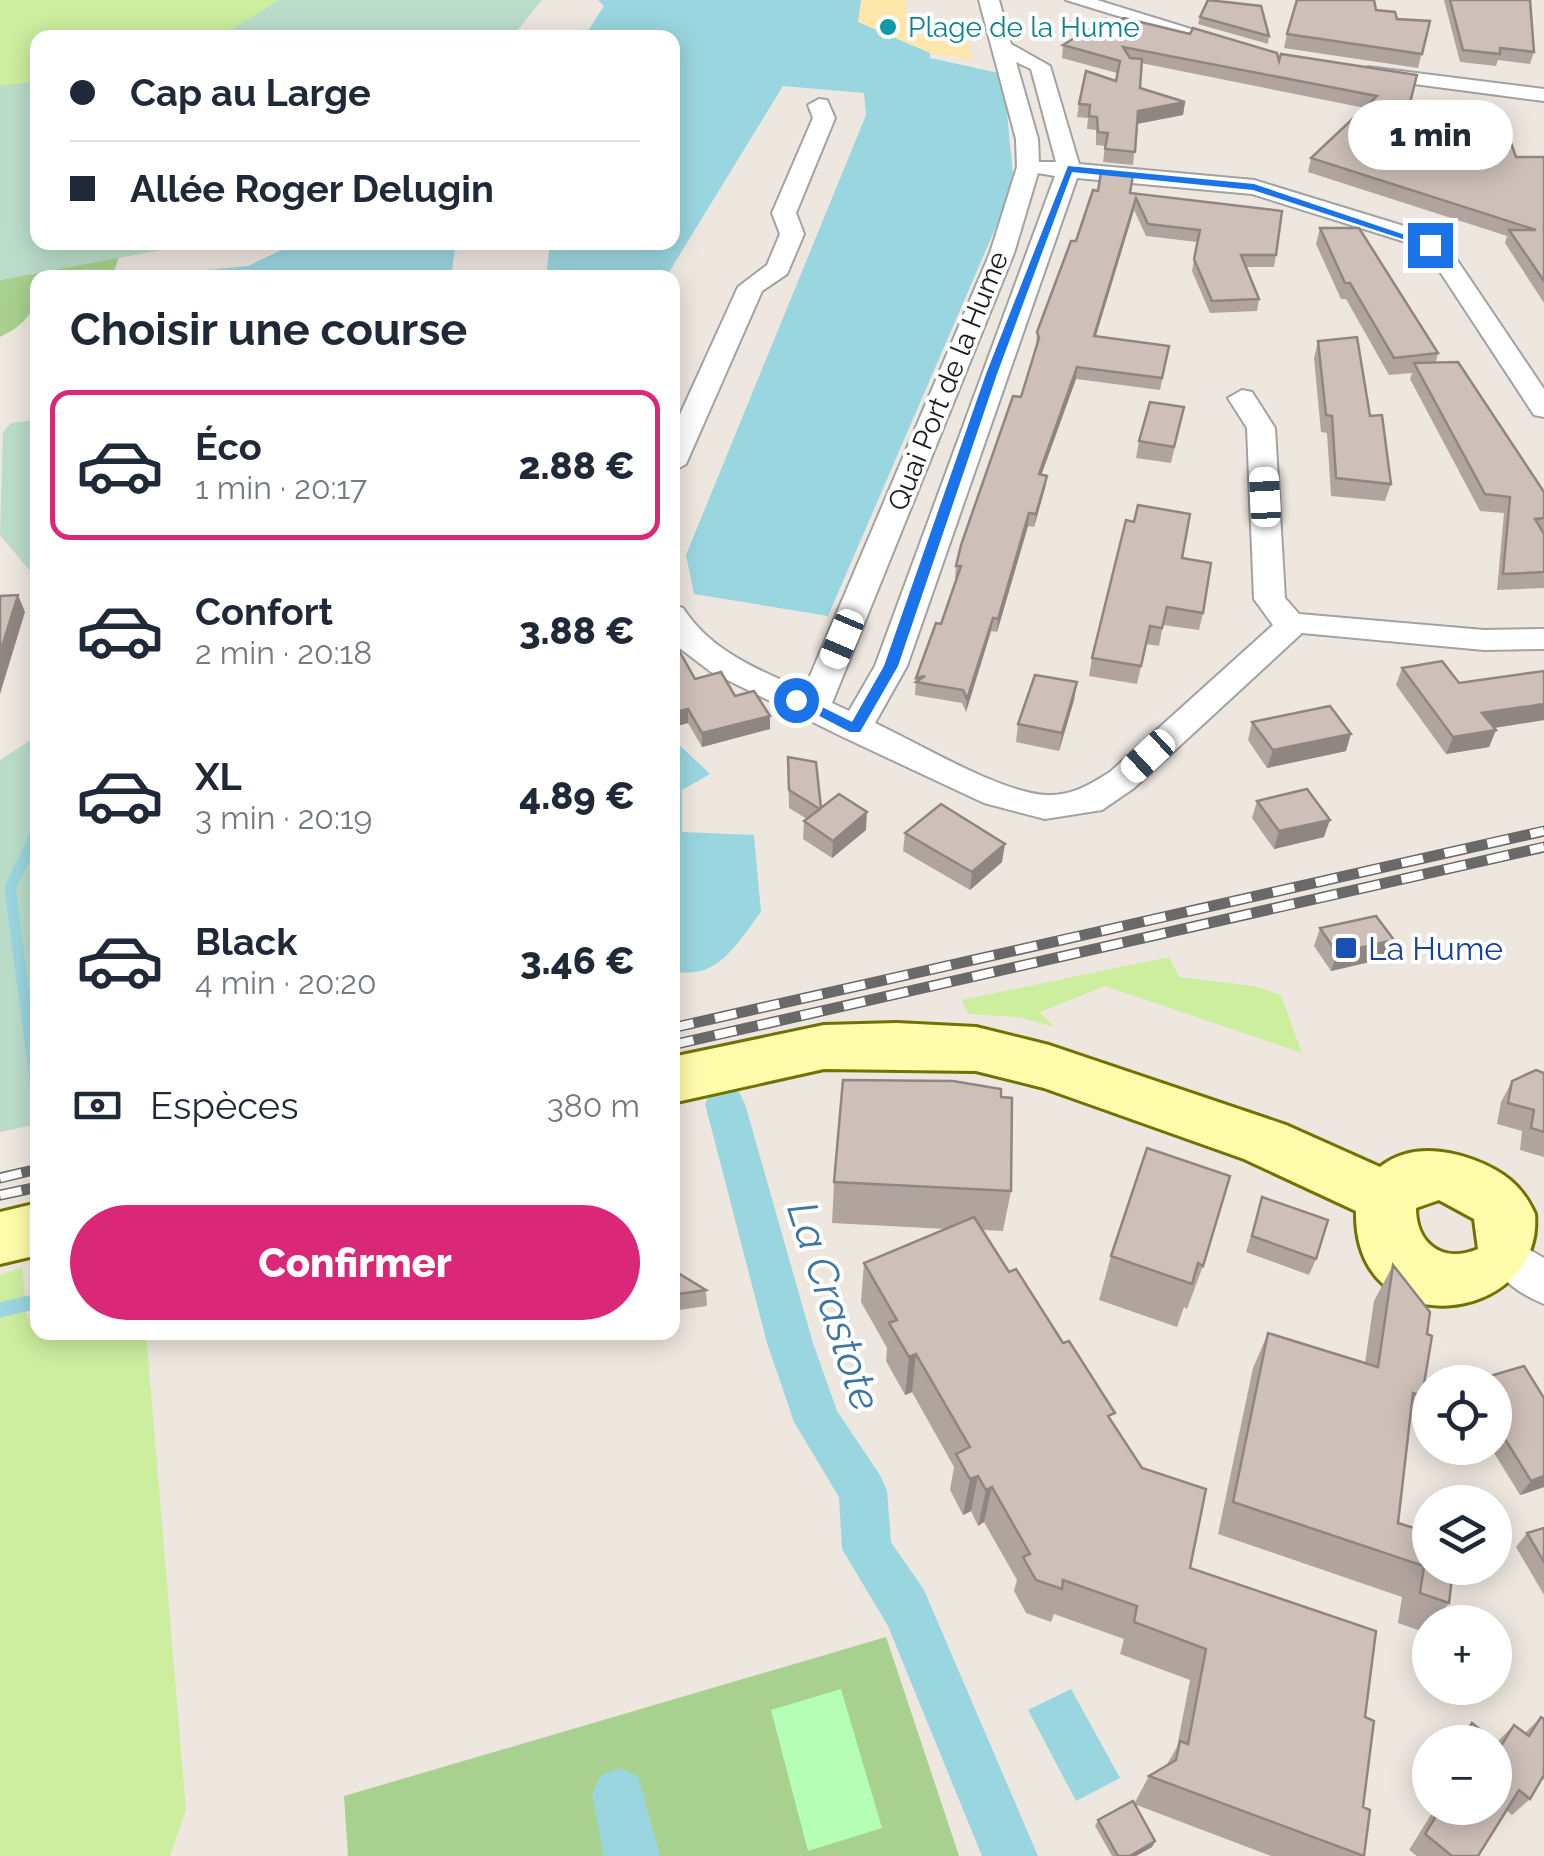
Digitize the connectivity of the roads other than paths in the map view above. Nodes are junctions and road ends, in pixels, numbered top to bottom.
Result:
1 (989, 0) edge
2 (1076, 0) edge
3 (999, 46) junction
4 (1260, 53) edge
5 (1348, 71) edge
6 (1544, 94) edge
7 (818, 105) dead end
8 (1028, 167) junction
9 (1068, 169) junction
10 (1531, 370) edge
11 (1242, 398) dead end
12 (1544, 409) edge
13 (680, 446) edge
14 (1291, 626) junction
15 (680, 629) edge
16 (1544, 639) edge
17 (805, 704) junction
18 (855, 729) junction
19 (680, 1078) edge
20 (1386, 1197) junction
21 (30, 1231) edge
22 (0, 1238) edge
23 (1527, 1248) edge

1 - 3 street, Quai Port de la Hume
2 - 4 street
3 - 8 street, Quai Port de la Hume
3 - 9 street
5 - 6 street
7 - 13 street
8 - 9 street
8 - 17 street, Quai Port de la Hume
9 - 10 street
9 - 18 street, Quai Port de la Hume
10 - 12 street
11 - 14 street
14 - 16 street
14 - 18 street
15 - 17 street
17 - 18 street
19 - 20 main road
20 - 23 main road
20 - 23 main road
21 - 22 main road

